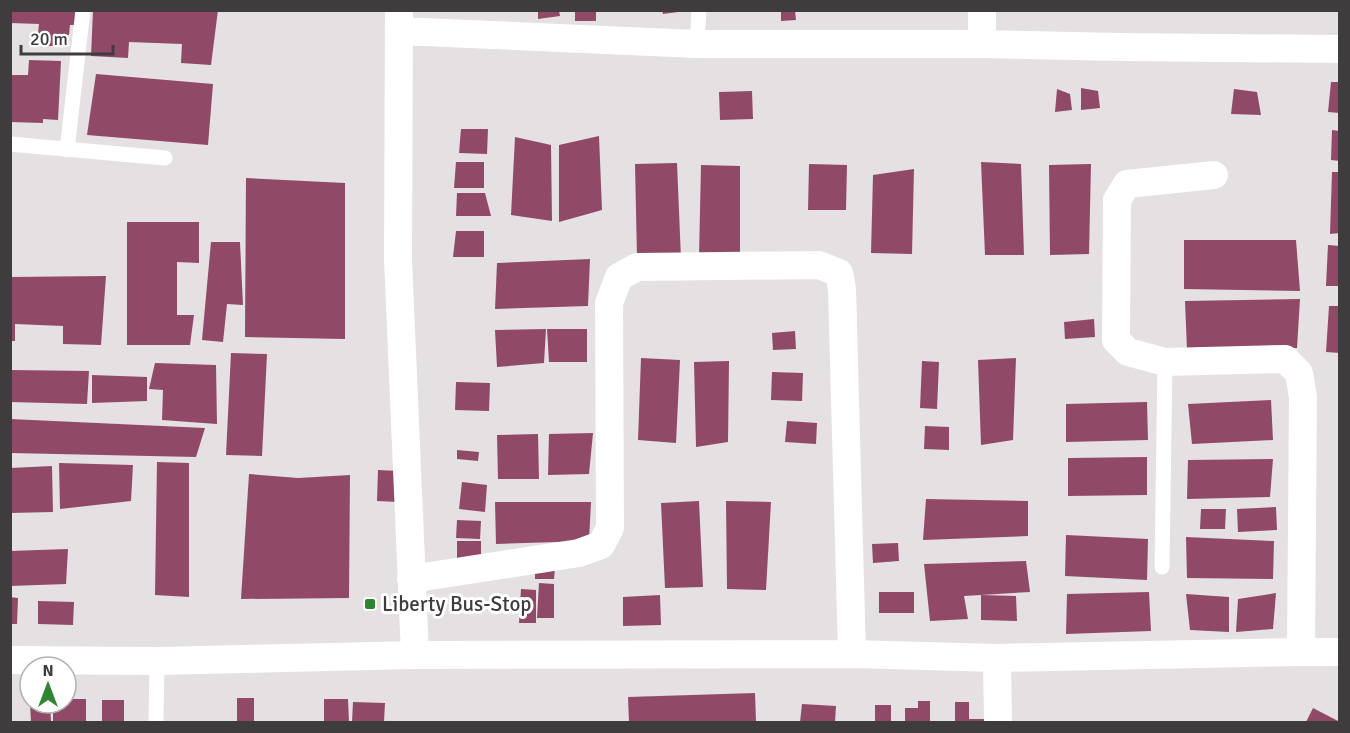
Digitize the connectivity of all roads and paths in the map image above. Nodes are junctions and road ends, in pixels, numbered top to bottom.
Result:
1 (83, 10) edge
2 (699, 10) edge
3 (982, 10) edge
4 (399, 21) edge
5 (698, 44) junction
6 (982, 44) junction
7 (1340, 49) edge
8 (10, 144) edge
9 (67, 150) junction
10 (165, 158) dead end
11 (1214, 175) dead end
12 (1165, 363) junction
13 (1162, 567) dead end
14 (411, 579) junction
15 (1300, 652) junction
16 (1340, 652) edge
17 (852, 654) junction
18 (414, 655) junction
19 (997, 658) junction
20 (10, 660) edge
21 (158, 661) junction
22 (156, 723) edge
23 (998, 723) edge

1 - 9 lane
2 - 5 lane
3 - 6 street
4 - 5 street
4 - 14 street
5 - 6 street
6 - 7 street
8 - 9 lane
9 - 10 lane
11 - 12 street
12 - 13 lane
12 - 15 street
14 - 17 street
14 - 18 street
15 - 16 street
15 - 19 street
17 - 18 street
17 - 19 street
18 - 21 street
19 - 23 street
20 - 21 street
21 - 22 lane

